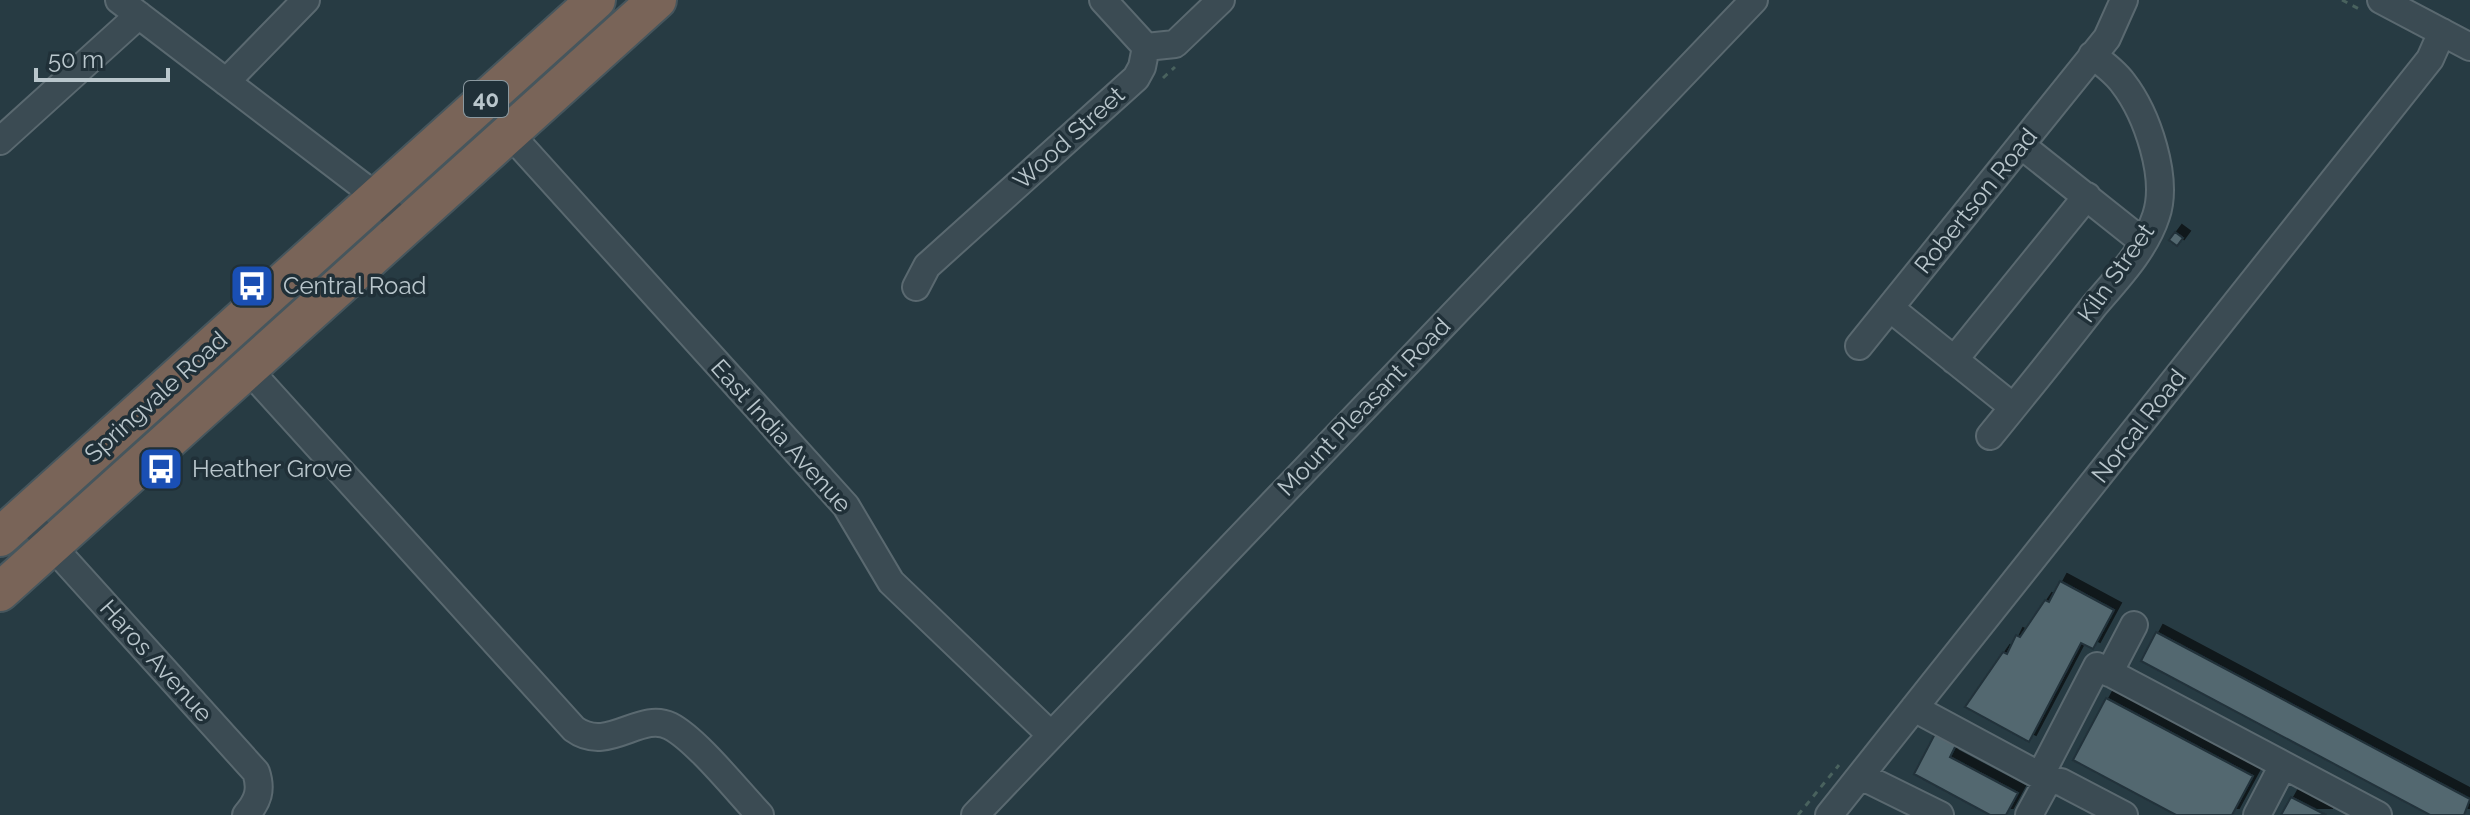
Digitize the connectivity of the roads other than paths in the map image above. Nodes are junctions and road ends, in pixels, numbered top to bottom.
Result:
1 (306, 0) edge
2 (596, 0) edge
3 (657, 0) edge
4 (1103, 0) edge
5 (1221, 0) edge
6 (1754, 0) edge
7 (2105, 0) edge
8 (2124, 0) edge
9 (2381, 0) edge
10 (129, 7) edge
11 (2442, 32) junction
12 (1146, 47) junction
13 (2470, 47) edge
14 (2092, 55) junction
15 (226, 82) junction
16 (510, 134) junction
17 (0, 141) edge
18 (2021, 145) junction
19 (2087, 196) junction
20 (377, 197) junction
21 (405, 228) junction
22 (2143, 242) junction
23 (916, 287) dead end
24 (1890, 308) junction
25 (1859, 346) dead end
26 (1954, 360) junction
27 (248, 369) junction
28 (2013, 407) junction
29 (1990, 436) dead end
30 (12, 526) edge
31 (19, 563) edge
32 (2134, 625) dead end
33 (2109, 673) junction
34 (1914, 708) junction
35 (1051, 735) junction
36 (2283, 765) junction
37 (1861, 776) junction
38 (2044, 778) junction
39 (246, 815) edge
40 (760, 815) edge
41 (975, 815) edge
42 (1829, 815) edge
43 (1940, 815) edge
44 (2029, 815) edge
45 (2124, 815) edge
46 (2257, 815) edge
47 (2378, 815) edge

1 - 15 street
2 - 20 highway, Springvale Road / 40
3 - 16 highway, Springvale Road / 40
4 - 12 street
5 - 12 street
6 - 35 street, Mount Pleasant Road
7 - 14 street
8 - 14 street, Robertson Road
9 - 11 street
10 - 15 street
10 - 17 street
11 - 13 street
11 - 34 street, Norcal Road
12 - 23 street, Wood Street
14 - 18 street, Robertson Road
14 - 22 street, Kiln Street
15 - 20 street
16 - 21 highway, Springvale Road / 40
16 - 35 street, East India Avenue
18 - 19 street
18 - 24 street, Robertson Road
19 - 22 street
19 - 26 street
20 - 21 street
20 - 30 highway, Springvale Road / 40
21 - 27 highway, Springvale Road / 40
22 - 28 street, Kiln Street
24 - 25 street, Robertson Road
24 - 26 street
26 - 28 street
27 - 31 highway, Springvale Road / 40
27 - 40 street
28 - 29 street, Kiln Street
30 - 31 street, Haros Avenue
31 - 39 street, Haros Avenue
32 - 33 street
33 - 36 street
33 - 38 street
34 - 37 street, Norcal Road
34 - 38 street
35 - 41 street, Mount Pleasant Road
36 - 46 street
36 - 47 street
37 - 42 street, Norcal Road
37 - 43 street
38 - 44 street
38 - 45 street

